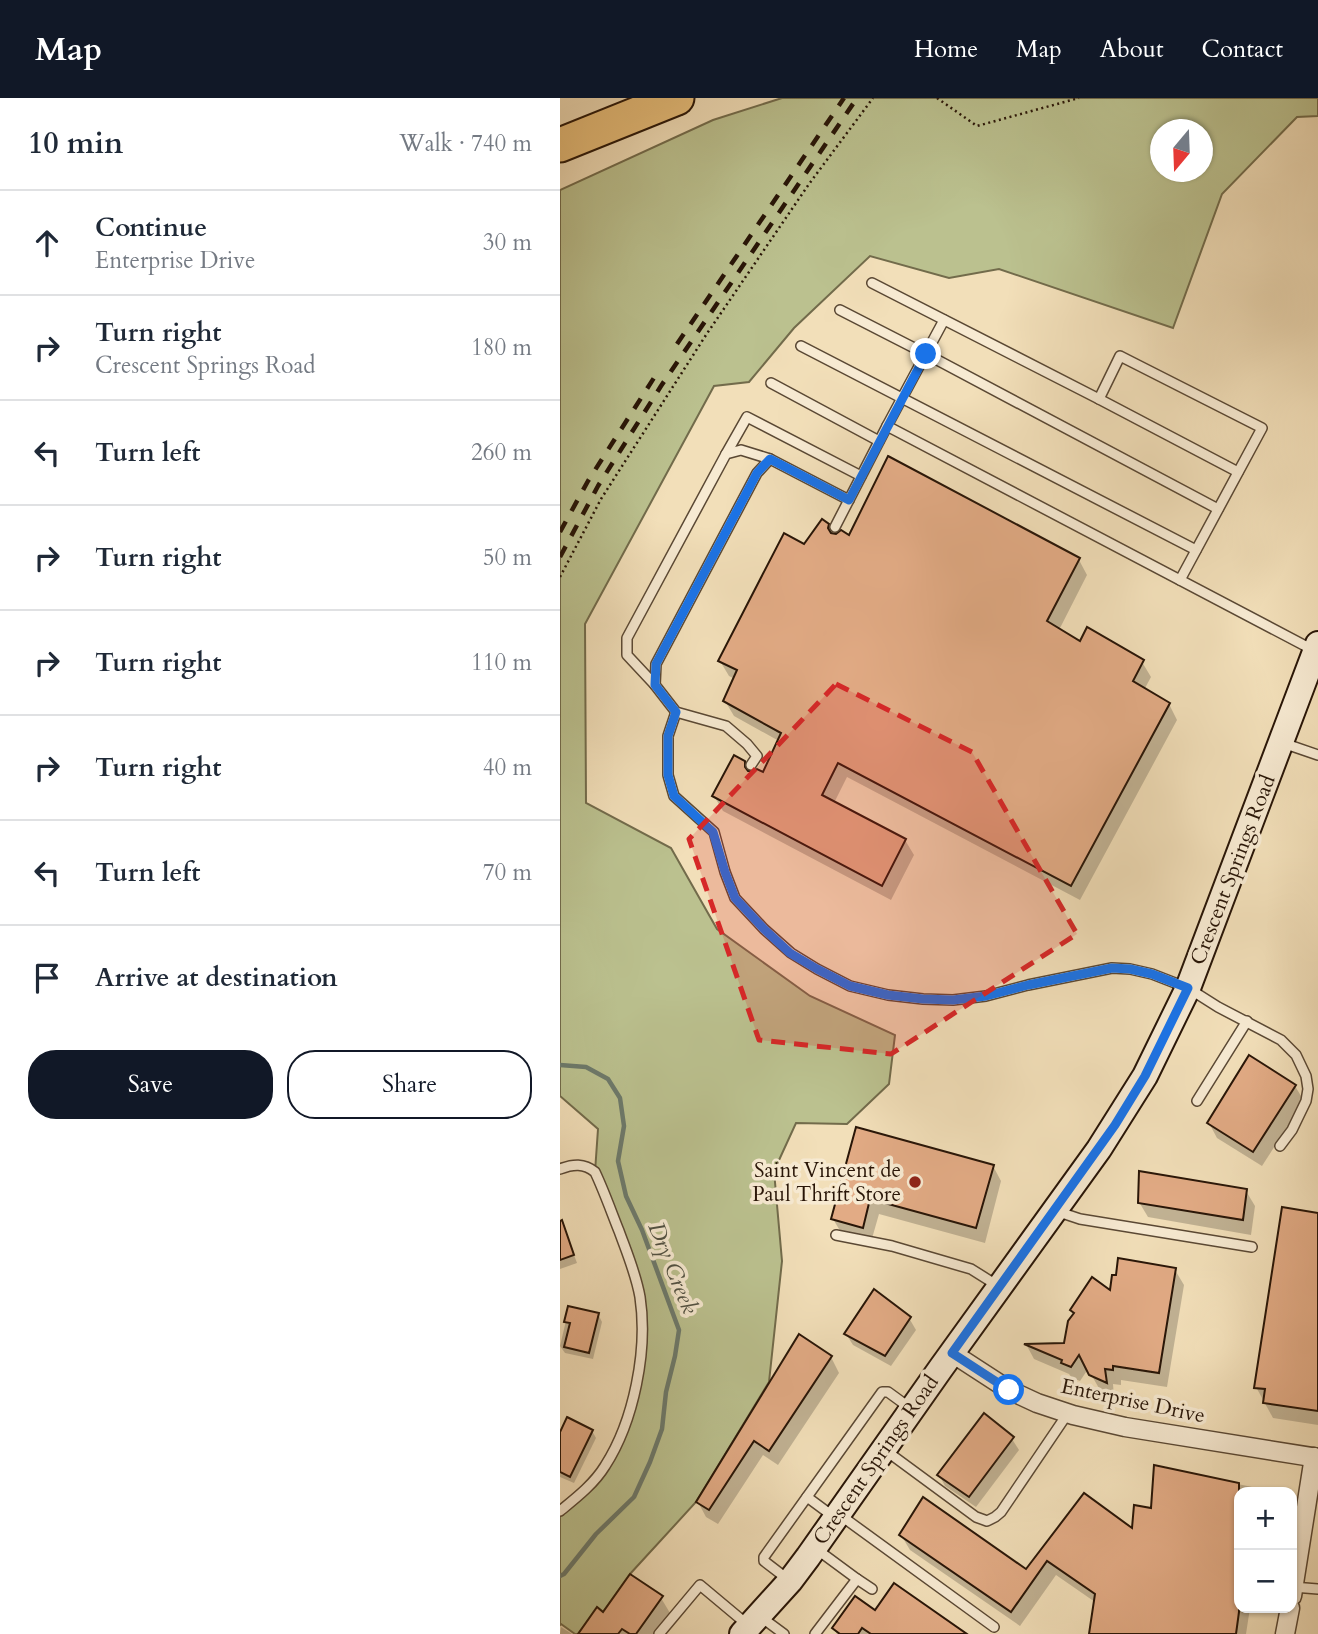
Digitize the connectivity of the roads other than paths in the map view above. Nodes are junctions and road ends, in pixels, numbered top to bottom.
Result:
1 (677, 98) edge
2 (560, 145) edge
3 (872, 283) dead end
4 (840, 310) dead end
5 (944, 320) junction
6 (801, 346) dead end
7 (926, 354) junction
8 (771, 383) dead end
9 (902, 398) junction
10 (1099, 399) junction
11 (887, 426) junction
12 (879, 441) junction
13 (726, 454) junction
14 (770, 459) junction
15 (1238, 472) junction
16 (861, 476) junction
17 (849, 500) junction
18 (1218, 509) junction
19 (835, 527) dead end
20 (1196, 550) junction
21 (1180, 580) junction
22 (1317, 648) edge
23 (655, 685) junction
24 (676, 712) junction
25 (1281, 743) junction
26 (1318, 755) edge
27 (751, 765) dead end
28 (1188, 988) junction
29 (1247, 1021) junction
30 (1197, 1101) dead end
31 (1280, 1146) dead end
32 (560, 1170) edge
33 (1054, 1210) junction
34 (836, 1236) dead end
35 (1252, 1247) dead end
36 (1000, 1287) junction
37 (952, 1353) junction
38 (912, 1409) junction
39 (1068, 1413) junction
40 (884, 1449) junction
41 (1316, 1458) edge
42 (807, 1497) junction
43 (560, 1511) edge
44 (837, 1516) junction
45 (815, 1547) junction
46 (1297, 1563) edge
47 (857, 1579) junction
48 (790, 1581) junction
49 (872, 1589) dead end
50 (1318, 1589) edge
51 (1297, 1591) edge
52 (1289, 1613) edge
53 (750, 1625) edge
54 (994, 1628) dead end
55 (659, 1634) edge
56 (784, 1634) edge
57 (815, 1634) edge
58 (1285, 1634) edge

1 - 2 highway
3 - 5 lane
4 - 7 lane
5 - 7 lane
5 - 10 lane
6 - 9 lane
7 - 9 lane
7 - 18 lane
8 - 12 lane
9 - 11 lane
9 - 20 lane
10 - 15 lane
10 - 15 lane
11 - 12 lane
11 - 21 lane
12 - 16 lane
13 - 14 lane
13 - 16 lane
13 - 23 lane
14 - 17 lane
14 - 23 lane
15 - 18 lane
16 - 17 lane
17 - 19 lane
18 - 20 lane
20 - 21 lane
21 - 22 lane
22 - 25 main road, Crescent Springs Road
23 - 24 lane
24 - 27 lane
24 - 28 lane
25 - 26 lane
25 - 28 main road, Crescent Springs Road
28 - 29 lane
28 - 33 main road, Crescent Springs Road
29 - 30 lane
29 - 31 lane
32 - 43 lane
33 - 35 lane
33 - 36 main road, Crescent Springs Road
34 - 36 lane
36 - 37 main road, Crescent Springs Road
37 - 38 main road, Crescent Springs Road
37 - 39 street, Enterprise Drive
38 - 40 main road, Crescent Springs Road
38 - 42 lane
39 - 40 lane
39 - 41 street, Enterprise Drive
40 - 44 main road, Crescent Springs Road
41 - 46 street
42 - 44 lane
42 - 48 lane
44 - 45 main road, Crescent Springs Road
44 - 54 lane
45 - 47 lane
45 - 48 main road, Crescent Springs Road
47 - 49 lane
47 - 57 lane
48 - 53 main road, Crescent Springs Road
50 - 51 lane
52 - 58 street
53 - 55 lane
53 - 56 lane

